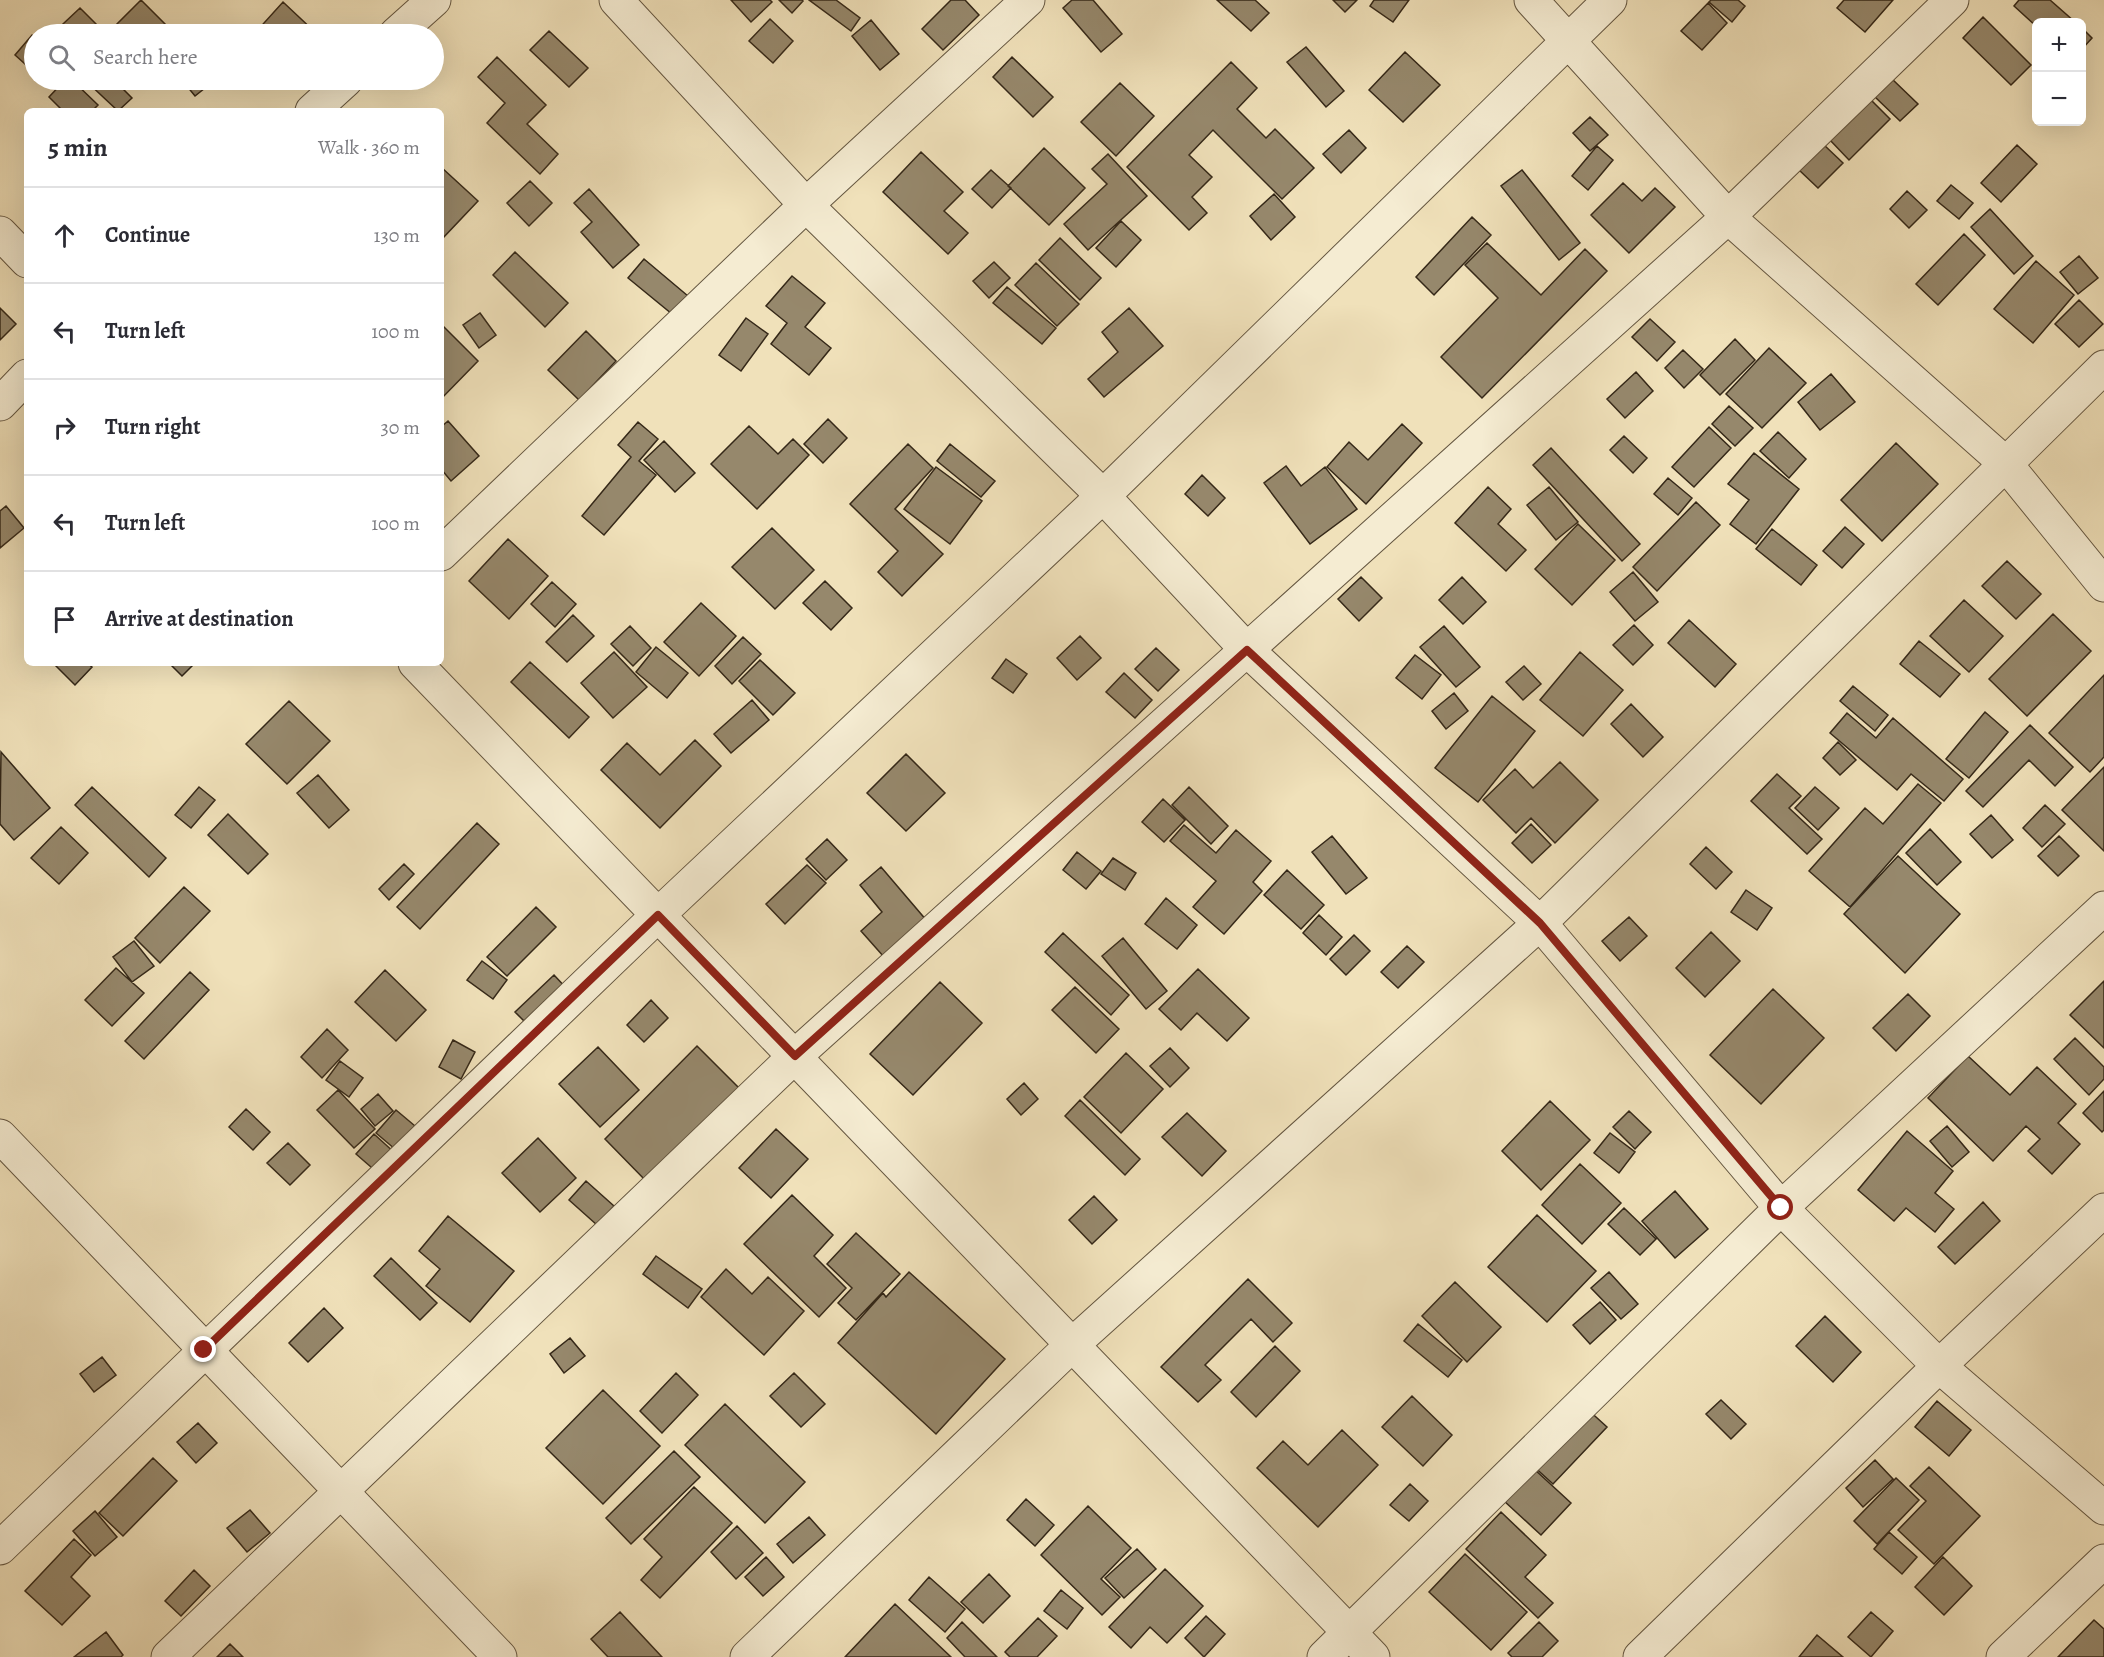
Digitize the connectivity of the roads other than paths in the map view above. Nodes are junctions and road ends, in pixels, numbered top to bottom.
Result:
1 (434, 0) edge
2 (616, 0) edge
3 (1028, 0) edge
4 (1531, 0) edge
5 (1610, 0) edge
6 (1952, 0) edge
7 (407, 24) edge
8 (1569, 40) junction
9 (335, 90) edge
10 (315, 108) edge
11 (806, 205) junction
12 (1728, 217) junction
13 (0, 233) edge
14 (24, 258) edge
15 (2104, 367) edge
16 (24, 379) edge
17 (0, 404) edge
18 (2005, 463) junction
19 (1103, 496) junction
20 (444, 551) edge
21 (2104, 585) edge
22 (1247, 650) junction
23 (418, 666) edge
24 (2104, 908) edge
25 (658, 915) junction
26 (1540, 923) junction
27 (795, 1056) junction
28 (0, 1136) edge
29 (1781, 1208) junction
30 (2104, 1210) edge
31 (1073, 1344) junction
32 (204, 1350) junction
33 (1940, 1366) junction
34 (340, 1492) junction
35 (2104, 1508) edge
36 (0, 1548) edge
37 (2104, 1561) edge
38 (1350, 1632) junction
39 (168, 1657) edge
40 (500, 1657) edge
41 (747, 1657) edge
42 (1324, 1657) edge
43 (1373, 1657) edge
44 (1640, 1657) edge
45 (2003, 1657) edge

1 - 7 street
2 - 11 street
3 - 11 street
4 - 8 street
5 - 8 street
6 - 12 street
8 - 12 street
8 - 19 street
9 - 10 street
11 - 19 street
11 - 20 street
12 - 18 street
12 - 22 street
13 - 14 street
15 - 18 street
16 - 17 street
18 - 21 street
18 - 26 street
19 - 22 street
19 - 25 street
22 - 26 street
22 - 27 street
23 - 25 street
24 - 29 street
25 - 27 street
25 - 32 street
26 - 29 street
26 - 31 street
27 - 31 street
27 - 34 street
28 - 32 street
29 - 33 street
29 - 38 street
30 - 33 street
31 - 38 street
31 - 41 street
32 - 34 street
32 - 36 street
33 - 35 street
33 - 44 street
34 - 39 street
34 - 40 street
37 - 45 street
38 - 42 street
38 - 43 street

